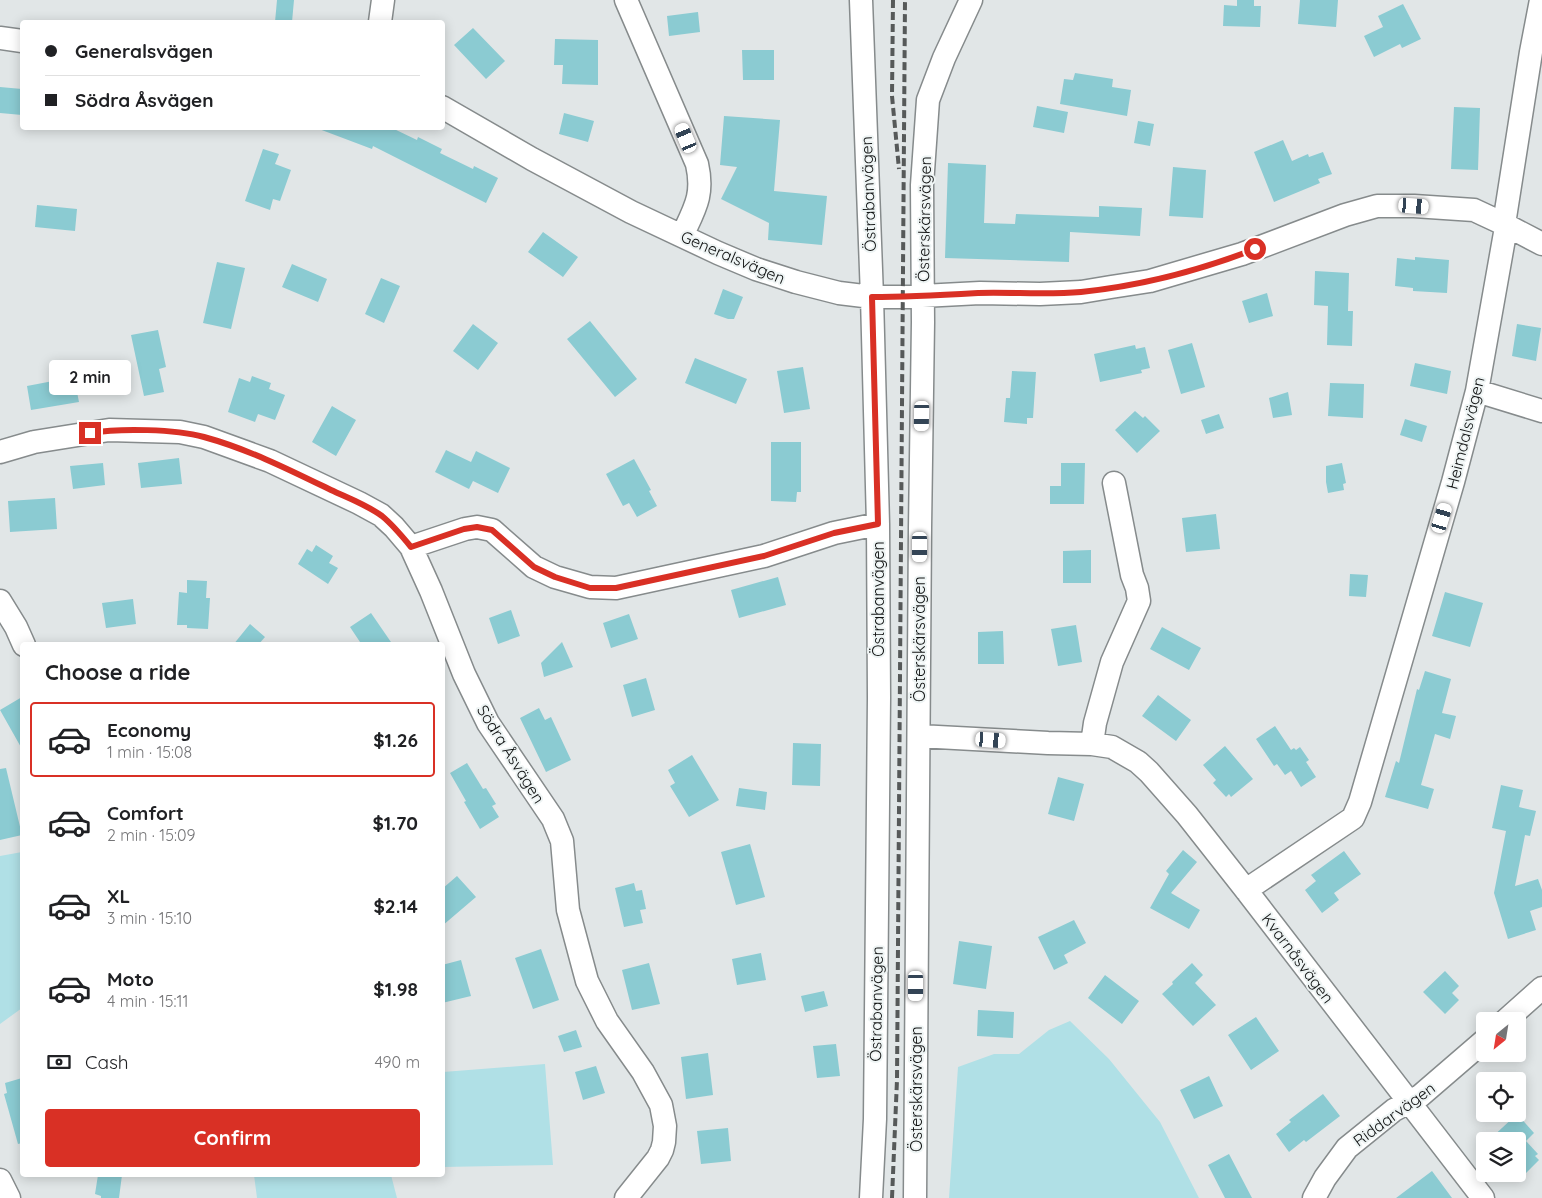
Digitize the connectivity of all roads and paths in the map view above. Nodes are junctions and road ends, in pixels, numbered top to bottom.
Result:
1 (383, 0) edge
2 (626, 0) edge
3 (860, 0) edge
4 (971, 0) edge
5 (1541, 0) edge
6 (380, 20) edge
7 (0, 38) edge
8 (20, 41) edge
9 (445, 109) edge
10 (1504, 224) junction
11 (682, 236) junction
12 (1542, 244) edge
13 (923, 296) junction
14 (872, 297) junction
15 (1477, 391) junction
16 (1542, 411) edge
17 (0, 452) edge
18 (1114, 483) dead end
19 (878, 524) junction
20 (411, 547) junction
21 (0, 601) edge
22 (23, 642) edge
23 (919, 736) junction
24 (1092, 744) junction
25 (1246, 890) junction
26 (1542, 988) edge
27 (1515, 1012) edge
28 (1476, 1048) edge
29 (1409, 1103) junction
30 (0, 1180) edge
31 (9, 1198) edge
32 (626, 1198) edge
33 (871, 1198) edge
34 (915, 1198) edge
35 (1314, 1198) edge
36 (1483, 1198) edge

1 - 6 street
2 - 11 street
3 - 14 street, Östrabanvägen
4 - 13 street, Österskärsvägen
5 - 10 street, Heimdalsvägen
7 - 8 street
9 - 11 street, Generalsvägen
10 - 12 street, Generalsvägen
10 - 13 street, Generalsvägen
10 - 15 street, Heimdalsvägen
11 - 14 street, Generalsvägen
13 - 14 street, Generalsvägen
13 - 23 street, Österskärsvägen
14 - 19 street, Östrabanvägen
15 - 16 street
15 - 25 street, Heimdalsvägen
17 - 20 street, Södra Åsvägen
18 - 24 street
19 - 20 street
19 - 33 street, Östrabanvägen
20 - 32 street, Södra Åsvägen
21 - 22 street
23 - 24 street, Kvarnåsvägen
23 - 34 street, Österskärsvägen
24 - 25 street, Kvarnåsvägen
25 - 29 street, Kvarnåsvägen
26 - 27 street
28 - 29 street, Riddarvägen
29 - 35 street, Riddarvägen
29 - 36 street, Kvarnåsvägen
30 - 31 street

